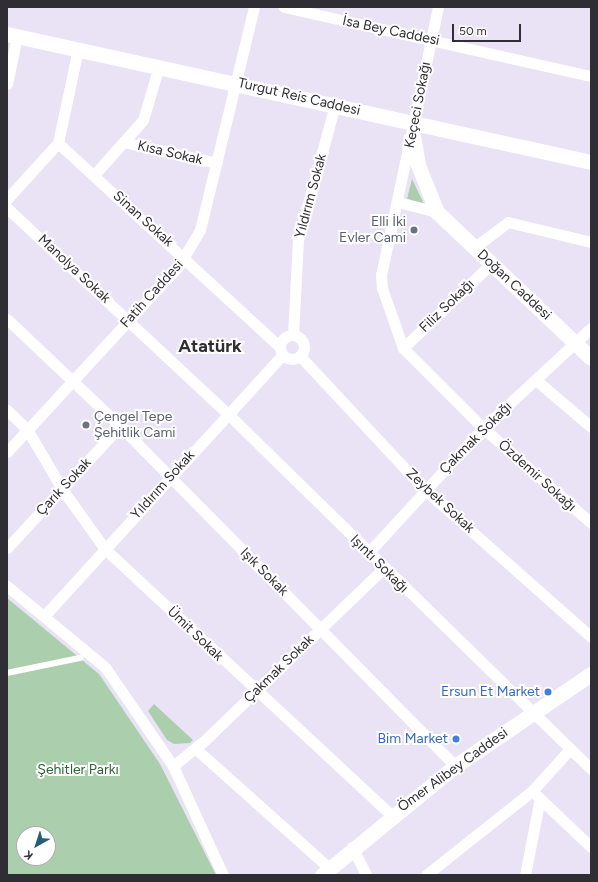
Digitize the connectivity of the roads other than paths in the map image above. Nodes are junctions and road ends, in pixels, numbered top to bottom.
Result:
1 (254, 7) edge
2 (284, 7) edge
3 (438, 7) edge
4 (12, 35) edge
5 (430, 39) junction
6 (78, 49) junction
7 (159, 66) junction
8 (591, 76) edge
9 (238, 83) junction
10 (7, 84) edge
11 (335, 105) junction
12 (414, 130) junction
13 (123, 142) junction
14 (58, 143) junction
15 (591, 162) edge
16 (217, 163) junction
17 (94, 175) junction
18 (7, 199) edge
19 (398, 202) junction
20 (7, 208) edge
21 (436, 212) junction
22 (591, 242) edge
23 (475, 248) junction
24 (185, 257) junction
25 (492, 263) junction
26 (7, 319) edge
27 (129, 320) junction
28 (591, 328) edge
29 (293, 335) junction
30 (576, 343) junction
31 (403, 348) junction
32 (281, 351) junction
33 (300, 356) junction
34 (591, 358) edge
35 (72, 380) junction
36 (536, 380) junction
37 (7, 410) edge
38 (228, 414) junction
39 (120, 426) junction
40 (591, 427) edge
41 (483, 428) junction
42 (27, 429) junction
43 (7, 452) edge
44 (171, 477) junction
45 (62, 489) junction
46 (425, 490) junction
47 (591, 523) edge
48 (7, 548) edge
49 (105, 549) junction
50 (368, 553) junction
51 (383, 569) junction
52 (7, 586) edge
53 (45, 615) junction
54 (321, 629) junction
55 (591, 637) edge
56 (80, 658) dead end
57 (7, 673) edge
58 (591, 674) edge
59 (256, 692) junction
60 (532, 712) junction
61 (196, 749) junction
62 (570, 749) junction
63 (173, 766) junction
64 (455, 766) junction
65 (591, 768) edge
66 (536, 794) junction
67 (391, 815) junction
68 (352, 847) junction
69 (591, 847) edge
70 (326, 872) edge
71 (223, 875) edge
72 (366, 875) edge
73 (426, 875) edge
74 (525, 875) edge

1 - 9 street, Fatih Caddesi
2 - 5 street, İsa Bey Caddesi
3 - 5 street, Keçeci Sokağı
4 - 6 street, Turgut Reis Caddesi
4 - 10 street
5 - 8 street, İsa Bey Caddesi
5 - 12 street, Keçeci Sokağı
6 - 7 street, Turgut Reis Caddesi
6 - 14 street
7 - 9 street, Turgut Reis Caddesi
7 - 13 street, Kısa Sokak
9 - 11 street, Turgut Reis Caddesi
9 - 16 street, Fatih Caddesi
11 - 12 street, Turgut Reis Caddesi
11 - 29 street, Yıldırım Sokak
12 - 15 street, Turgut Reis Caddesi
12 - 19 street, Keçeci Sokağı
12 - 21 street, Doğan Caddesi
13 - 16 street, Kısa Sokak
13 - 17 street, Kısa Sokak
14 - 17 street, Sinan Sokak
14 - 18 street
16 - 24 street, Fatih Caddesi
17 - 24 street, Sinan Sokak
19 - 21 street, Doğan Caddesi
19 - 31 street, Keçeci Sokağı
20 - 27 street, Manolya Sokak
21 - 23 street, Doğan Caddesi
22 - 23 street
23 - 25 street, Doğan Caddesi
24 - 27 street, Fatih Caddesi
24 - 32 street, Sinan Sokak
25 - 30 street, Doğan Caddesi
25 - 31 street, Filiz Sokağı
26 - 35 street, Işık Sokak
27 - 35 street, Fatih Caddesi
27 - 38 street, Manolya Sokak
28 - 30 street, Çakmak Sokağı
29 - 32 street
29 - 33 street
30 - 34 street, Doğan Caddesi
30 - 36 street, Çakmak Sokağı
31 - 41 street, Özdemir Sokağı
32 - 33 street
32 - 38 street, Yıldırım Sokak
33 - 46 street, Zeybek Sokak
35 - 39 street, Işık Sokak
35 - 42 street, Fatih Caddesi
36 - 40 street
36 - 41 street, Çakmak Sokağı
37 - 42 street, Ümit Sokak
38 - 44 street, Yıldırım Sokak
38 - 50 street, Işıntı Sokağı
39 - 44 street, Işık Sokak
39 - 45 street, Çarık Sokak
41 - 46 street, Çakmak Sokağı
41 - 47 street, Özdemir Sokağı
42 - 43 street, Fatih Caddesi
42 - 45 street, Ümit Sokak
44 - 49 street, Yıldırım Sokak
44 - 54 street, Işık Sokak
45 - 48 street, Çarık Sokak
45 - 49 street, Ümit Sokak
46 - 50 street, Çakmak Sokağı
46 - 55 street, Zeybek Sokak
49 - 53 street, Yıldırım Sokak
49 - 59 street, Ümit Sokak
50 - 51 street, Işıntı Sokağı
51 - 54 street, Çakmak Sokak
51 - 60 street, Işıntı Sokağı
52 - 53 street
53 - 63 street
54 - 59 street, Çakmak Sokak
54 - 64 street, Işık Sokak
56 - 57 lane
58 - 60 street, Ömer Alibey Caddesi
59 - 61 street, Çakmak Sokak
59 - 67 street, Ümit Sokak
60 - 62 street, Işıntı Sokağı
60 - 64 street, Ömer Alibey Caddesi
61 - 63 street, Çakmak Sokak
61 - 70 street
62 - 65 street, Işıntı Sokağı
62 - 66 street
63 - 71 street
64 - 67 street, Ömer Alibey Caddesi
66 - 69 street
66 - 73 street
66 - 74 street
67 - 68 street, Ömer Alibey Caddesi
68 - 70 street, Ömer Alibey Caddesi
68 - 72 street

